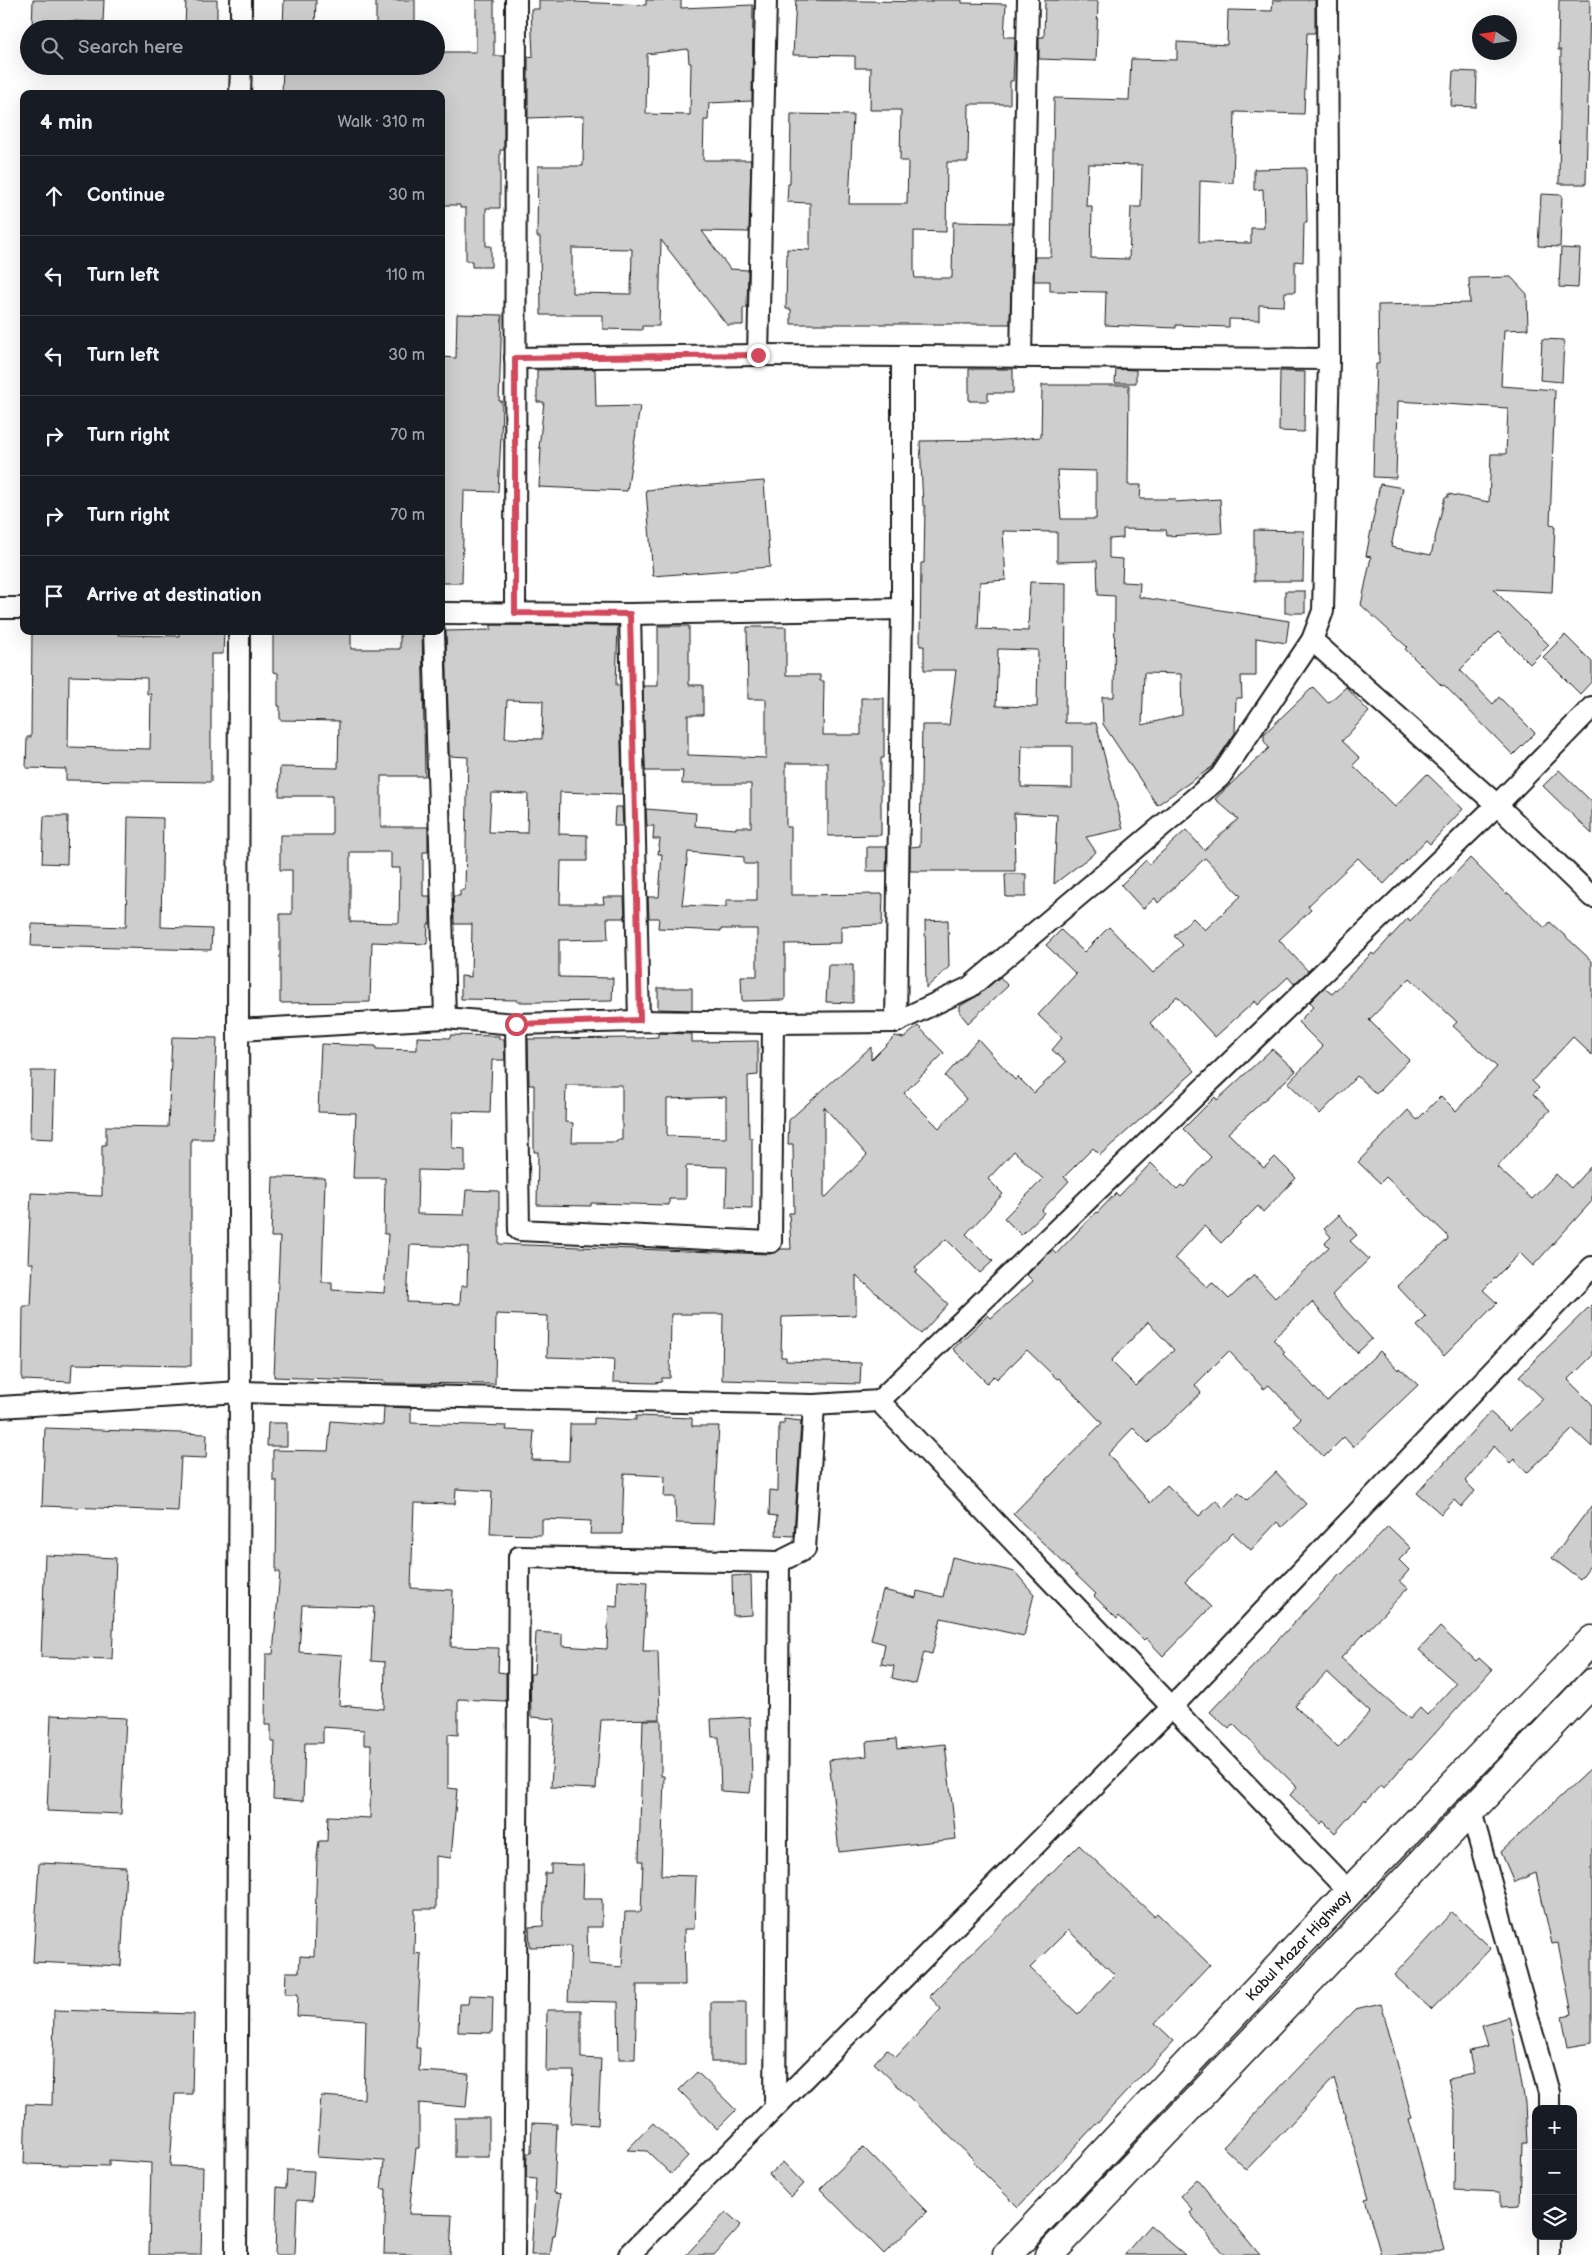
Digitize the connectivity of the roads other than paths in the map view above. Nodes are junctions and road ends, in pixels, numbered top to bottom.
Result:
1 (241, 0) edge
2 (516, 0) edge
3 (766, 0) edge
4 (1028, 0) edge
5 (1327, 0) edge
6 (241, 20) edge
7 (240, 75) edge
8 (240, 90) edge
9 (758, 355) junction
10 (902, 356) junction
11 (1021, 356) junction
12 (515, 358) junction
13 (1329, 359) junction
14 (0, 608) edge
15 (20, 608) edge
16 (902, 609) junction
17 (445, 613) edge
18 (515, 613) junction
19 (630, 614) junction
20 (239, 635) edge
21 (434, 635) edge
22 (1312, 640) junction
23 (1592, 707) edge
24 (1497, 806) junction
25 (1592, 897) edge
26 (445, 1018) junction
27 (640, 1020) junction
28 (896, 1022) junction
29 (516, 1024) junction
30 (774, 1024) junction
31 (238, 1030) junction
32 (1592, 1267) edge
33 (240, 1392) junction
34 (879, 1401) junction
35 (814, 1406) junction
36 (0, 1407) edge
37 (779, 1562) junction
38 (1592, 1640) edge
39 (1592, 1683) edge
40 (1172, 1707) junction
41 (1471, 1811) junction
42 (1349, 1892) junction
43 (1549, 2105) edge
44 (775, 2106) junction
45 (1549, 2240) edge
46 (236, 2255) edge
47 (514, 2255) edge
48 (629, 2255) edge
49 (1007, 2255) edge
50 (1048, 2255) edge
51 (1549, 2255) edge

1 - 6 street
2 - 12 street
3 - 9 street
4 - 11 street
5 - 13 street
7 - 8 street
9 - 10 street
9 - 12 street
10 - 11 street
10 - 16 street
11 - 13 street
12 - 18 street
13 - 22 street
14 - 15 street
16 - 19 street
16 - 28 street
17 - 18 street
18 - 19 street
19 - 27 street
20 - 31 street
21 - 26 street
22 - 24 street
22 - 28 street
23 - 24 street
24 - 25 street
24 - 34 street
26 - 29 street
26 - 31 street
27 - 29 street
27 - 30 street
28 - 30 street
29 - 30 street
31 - 33 street
32 - 40 street
33 - 35 street
33 - 36 street
33 - 46 street
34 - 35 street
34 - 40 street
35 - 37 street
37 - 44 street
37 - 47 street
38 - 42 highway, Kabul Mazar Highway
39 - 41 highway, Kabul Mazar Highway
40 - 42 street
40 - 44 street
41 - 43 street
41 - 50 highway, Kabul Mazar Highway
42 - 49 highway, Kabul Mazar Highway
44 - 48 street
45 - 51 street

